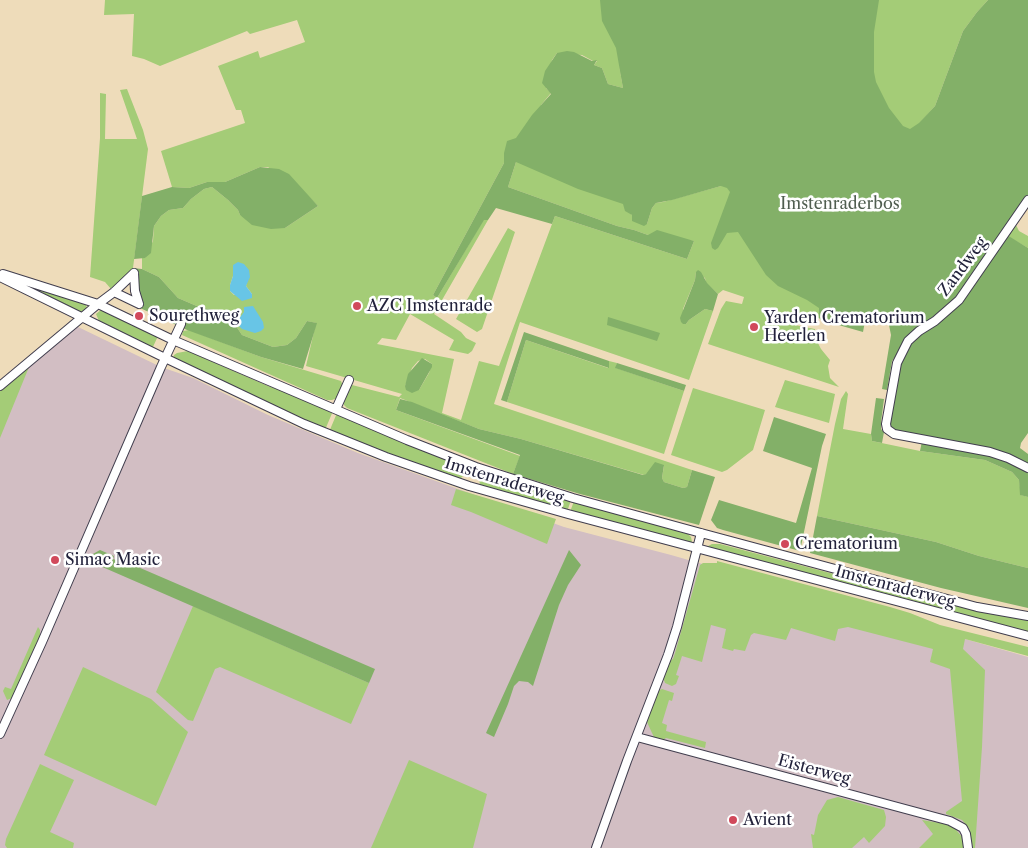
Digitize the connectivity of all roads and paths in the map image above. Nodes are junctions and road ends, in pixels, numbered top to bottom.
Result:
1 (1028, 200) edge
2 (0, 275) edge
3 (114, 292) dead end
4 (98, 304) junction
5 (84, 317) junction
6 (181, 324) dead end
7 (173, 340) junction
8 (165, 358) junction
9 (349, 380) dead end
10 (0, 386) edge
11 (336, 410) junction
12 (1028, 468) edge
13 (701, 533) junction
14 (697, 548) junction
15 (1028, 616) edge
16 (1028, 636) edge
17 (0, 734) edge
18 (637, 738) junction
19 (596, 848) edge
20 (968, 848) edge

1 - 12 street, Zandweg
2 - 4 street, Imstenraderweg
2 - 5 street, Imstenraderweg
3 - 4 street
4 - 5 street
4 - 7 street, Imstenraderweg
5 - 8 street, Imstenraderweg
5 - 10 street
6 - 7 street
7 - 8 street
7 - 11 street, Imstenraderweg
8 - 14 street, Imstenraderweg
8 - 17 street
9 - 11 street
11 - 13 street, Imstenraderweg
13 - 14 street
13 - 15 street, Imstenraderweg
14 - 16 street, Imstenraderweg
14 - 18 street
18 - 19 street
18 - 20 street, Eisterweg

